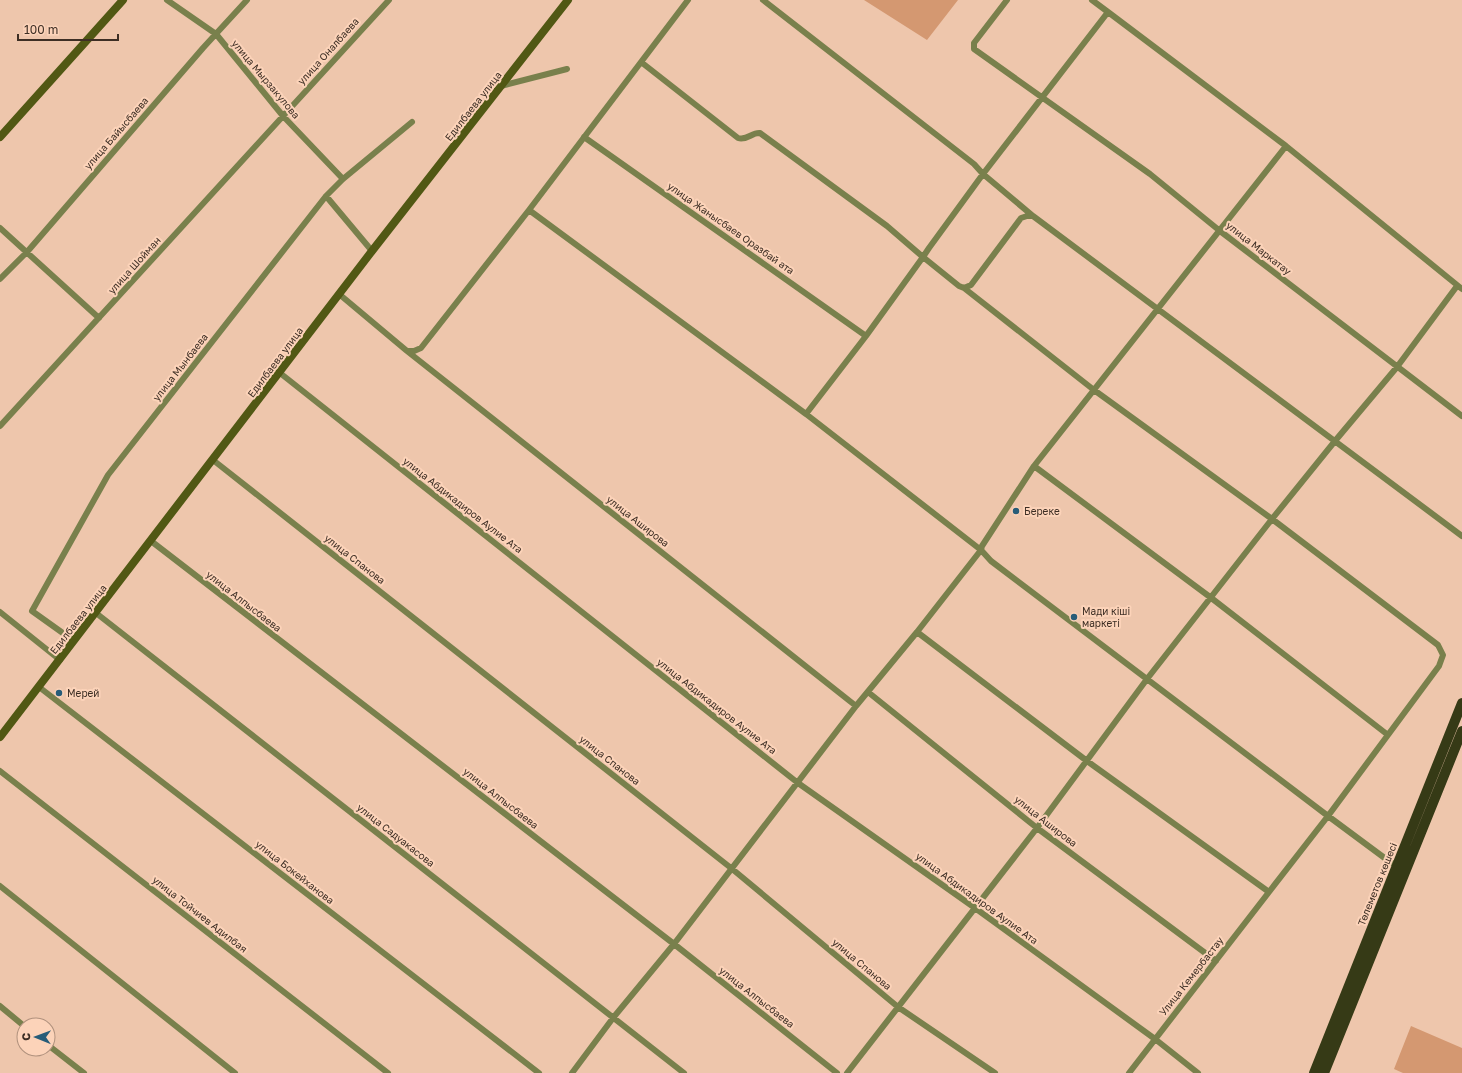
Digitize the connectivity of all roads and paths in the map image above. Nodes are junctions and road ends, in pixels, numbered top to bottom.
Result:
1 (167, 0) edge
2 (247, 0) edge
3 (389, 0) edge
4 (568, 0) edge
5 (688, 0) edge
6 (763, 0) edge
7 (1007, 0) edge
8 (1092, 0) edge
9 (121, 1) edge
10 (1108, 12) junction
11 (216, 34) junction
12 (640, 62) junction
13 (568, 69) dead end
14 (501, 86) junction
15 (1042, 97) junction
16 (283, 116) junction
17 (412, 122) dead end
18 (0, 137) edge
19 (584, 137) junction
20 (1286, 146) junction
21 (983, 174) junction
22 (344, 179) junction
23 (326, 196) junction
24 (529, 210) junction
25 (1033, 216) junction
26 (0, 228) edge
27 (1220, 231) junction
28 (372, 251) junction
29 (27, 252) junction
30 (923, 257) junction
31 (0, 279) edge
32 (964, 288) junction
33 (1460, 288) edge
34 (339, 294) junction
35 (1158, 310) junction
36 (99, 318) junction
37 (866, 336) junction
38 (407, 351) junction
39 (1397, 368) junction
40 (280, 373) junction
41 (1094, 390) junction
42 (806, 414) junction
43 (1462, 416) edge
44 (0, 426) edge
45 (1335, 441) junction
46 (213, 460) junction
47 (1034, 466) junction
48 (1272, 519) junction
49 (1462, 536) edge
50 (151, 541) junction
51 (981, 550) junction
52 (1210, 598) junction
53 (0, 612) edge
54 (96, 612) junction
55 (917, 632) junction
56 (74, 641) junction
57 (60, 660) junction
58 (1147, 679) junction
59 (39, 687) junction
60 (868, 692) junction
61 (1462, 703) edge
62 (856, 706) junction
63 (1462, 731) edge
64 (1388, 735) junction
65 (0, 737) edge
66 (1087, 761) junction
67 (0, 771) edge
68 (798, 783) junction
69 (1328, 816) junction
70 (1036, 828) junction
71 (1401, 867) junction
72 (731, 868) junction
73 (0, 886) edge
74 (1269, 892) junction
75 (975, 908) junction
76 (674, 944) junction
77 (1216, 961) junction
78 (0, 1006) edge
79 (898, 1007) junction
80 (613, 1018) junction
81 (16, 1019) edge
82 (1155, 1039) junction
83 (56, 1051) edge
84 (84, 1073) edge
85 (235, 1073) edge
86 (388, 1073) edge
87 (539, 1073) edge
88 (572, 1073) edge
89 (684, 1073) edge
90 (837, 1073) edge
91 (847, 1073) edge
92 (995, 1073) edge
93 (1129, 1073) edge
94 (1198, 1073) edge
95 (1314, 1073) edge
96 (1324, 1073) edge

1 - 11 street, улица Мырзакулова
2 - 11 street, улица Байысбаева
3 - 16 street, улица Оналбаева
4 - 14 street, Едилбаева улица
5 - 12 street
6 - 21 street
7 - 15 street, улица Маркатау
8 - 10 street
9 - 18 street
10 - 15 street
10 - 20 street
11 - 16 street, улица Мырзакулова
11 - 29 street, улица Байысбаева
12 - 19 street
12 - 30 street, Улица Кемербастау
13 - 14 street
14 - 28 street, Едилбаева улица
15 - 21 street
15 - 27 street, улица Маркатау
16 - 22 street, улица Мырзакулова
16 - 36 street, улица Шойман
17 - 22 street, улица Мынбаева
19 - 24 street
19 - 37 street, улица Жанысбаев Оразбай ата
20 - 27 street
20 - 33 street
21 - 25 street
21 - 30 street
22 - 23 street, улица Мынбаева
23 - 28 street
23 - 56 street, улица Мынбаева
24 - 38 street
24 - 42 street
25 - 32 street
25 - 35 street
26 - 29 street
27 - 35 street
27 - 39 street, улица Маркатау
28 - 34 street, Едилбаева улица
29 - 31 street, улица Байысбаева
29 - 36 street
30 - 32 street, Улица Кемербастау
30 - 37 street
32 - 41 street, Улица Кемербастау
33 - 39 street
34 - 38 street, улица Аширова
34 - 40 street, Едилбаева улица
35 - 41 street
35 - 45 street
36 - 44 street, улица Шойман
37 - 42 street
38 - 62 street, улица Аширова
39 - 43 street, улица Маркатау
39 - 45 street
40 - 46 street, Едилбаева улица
40 - 68 street, улица Абдикадиров Аулие Ата
41 - 47 street
41 - 48 street, Улица Кемербастау
42 - 51 street
45 - 48 street
45 - 49 street
46 - 50 street, Едилбаева улица
46 - 72 street, улица Спанова
47 - 51 street
47 - 52 street
48 - 52 street
48 - 64 street, Улица Кемербастау
50 - 54 street, Едилбаева улица
50 - 76 street, улица Алпысбаева
51 - 55 street
51 - 58 street
52 - 58 street
52 - 64 street
53 - 57 street
54 - 56 street, Едилбаева улица
54 - 80 street, улица Садуакасова
55 - 60 street
55 - 66 street
56 - 57 street, Едилбаева улица
57 - 59 street, Едилбаева улица
58 - 66 street
58 - 69 street
59 - 65 street, Едилбаева улица
59 - 87 street, улица Бокейханова
60 - 62 street
60 - 70 street, улица Аширова
61 - 71 main road, Төлеметов көшесі
62 - 68 street
63 - 71 main road, Төлеметов көшесі
64 - 69 street, Улица Кемербастау
66 - 70 street
66 - 74 street
67 - 86 street, улица Тойчиев Адилбая
68 - 72 street
68 - 75 street, улица Абдикадиров Аулие Ата
69 - 71 street
69 - 74 street, Улица Кемербастау
70 - 75 street
70 - 77 street, улица Аширова
71 - 95 main road, Төлеметов көшесі
71 - 96 main road, Төлеметов көшесі
72 - 76 street
72 - 79 street, улица Спанова
73 - 85 street
74 - 77 street, Улица Кемербастау
75 - 79 street
75 - 82 street, улица Абдикадиров Аулие Ата
76 - 80 street
76 - 90 street, улица Алпысбаева
77 - 82 street, Улица Кемербастау
78 - 81 street
79 - 91 street
79 - 92 street, улица Спанова
80 - 88 street
80 - 89 street, улица Садуакасова
82 - 93 street, Улица Кемербастау
82 - 94 street, улица Абдикадиров Аулие Ата
83 - 84 street

